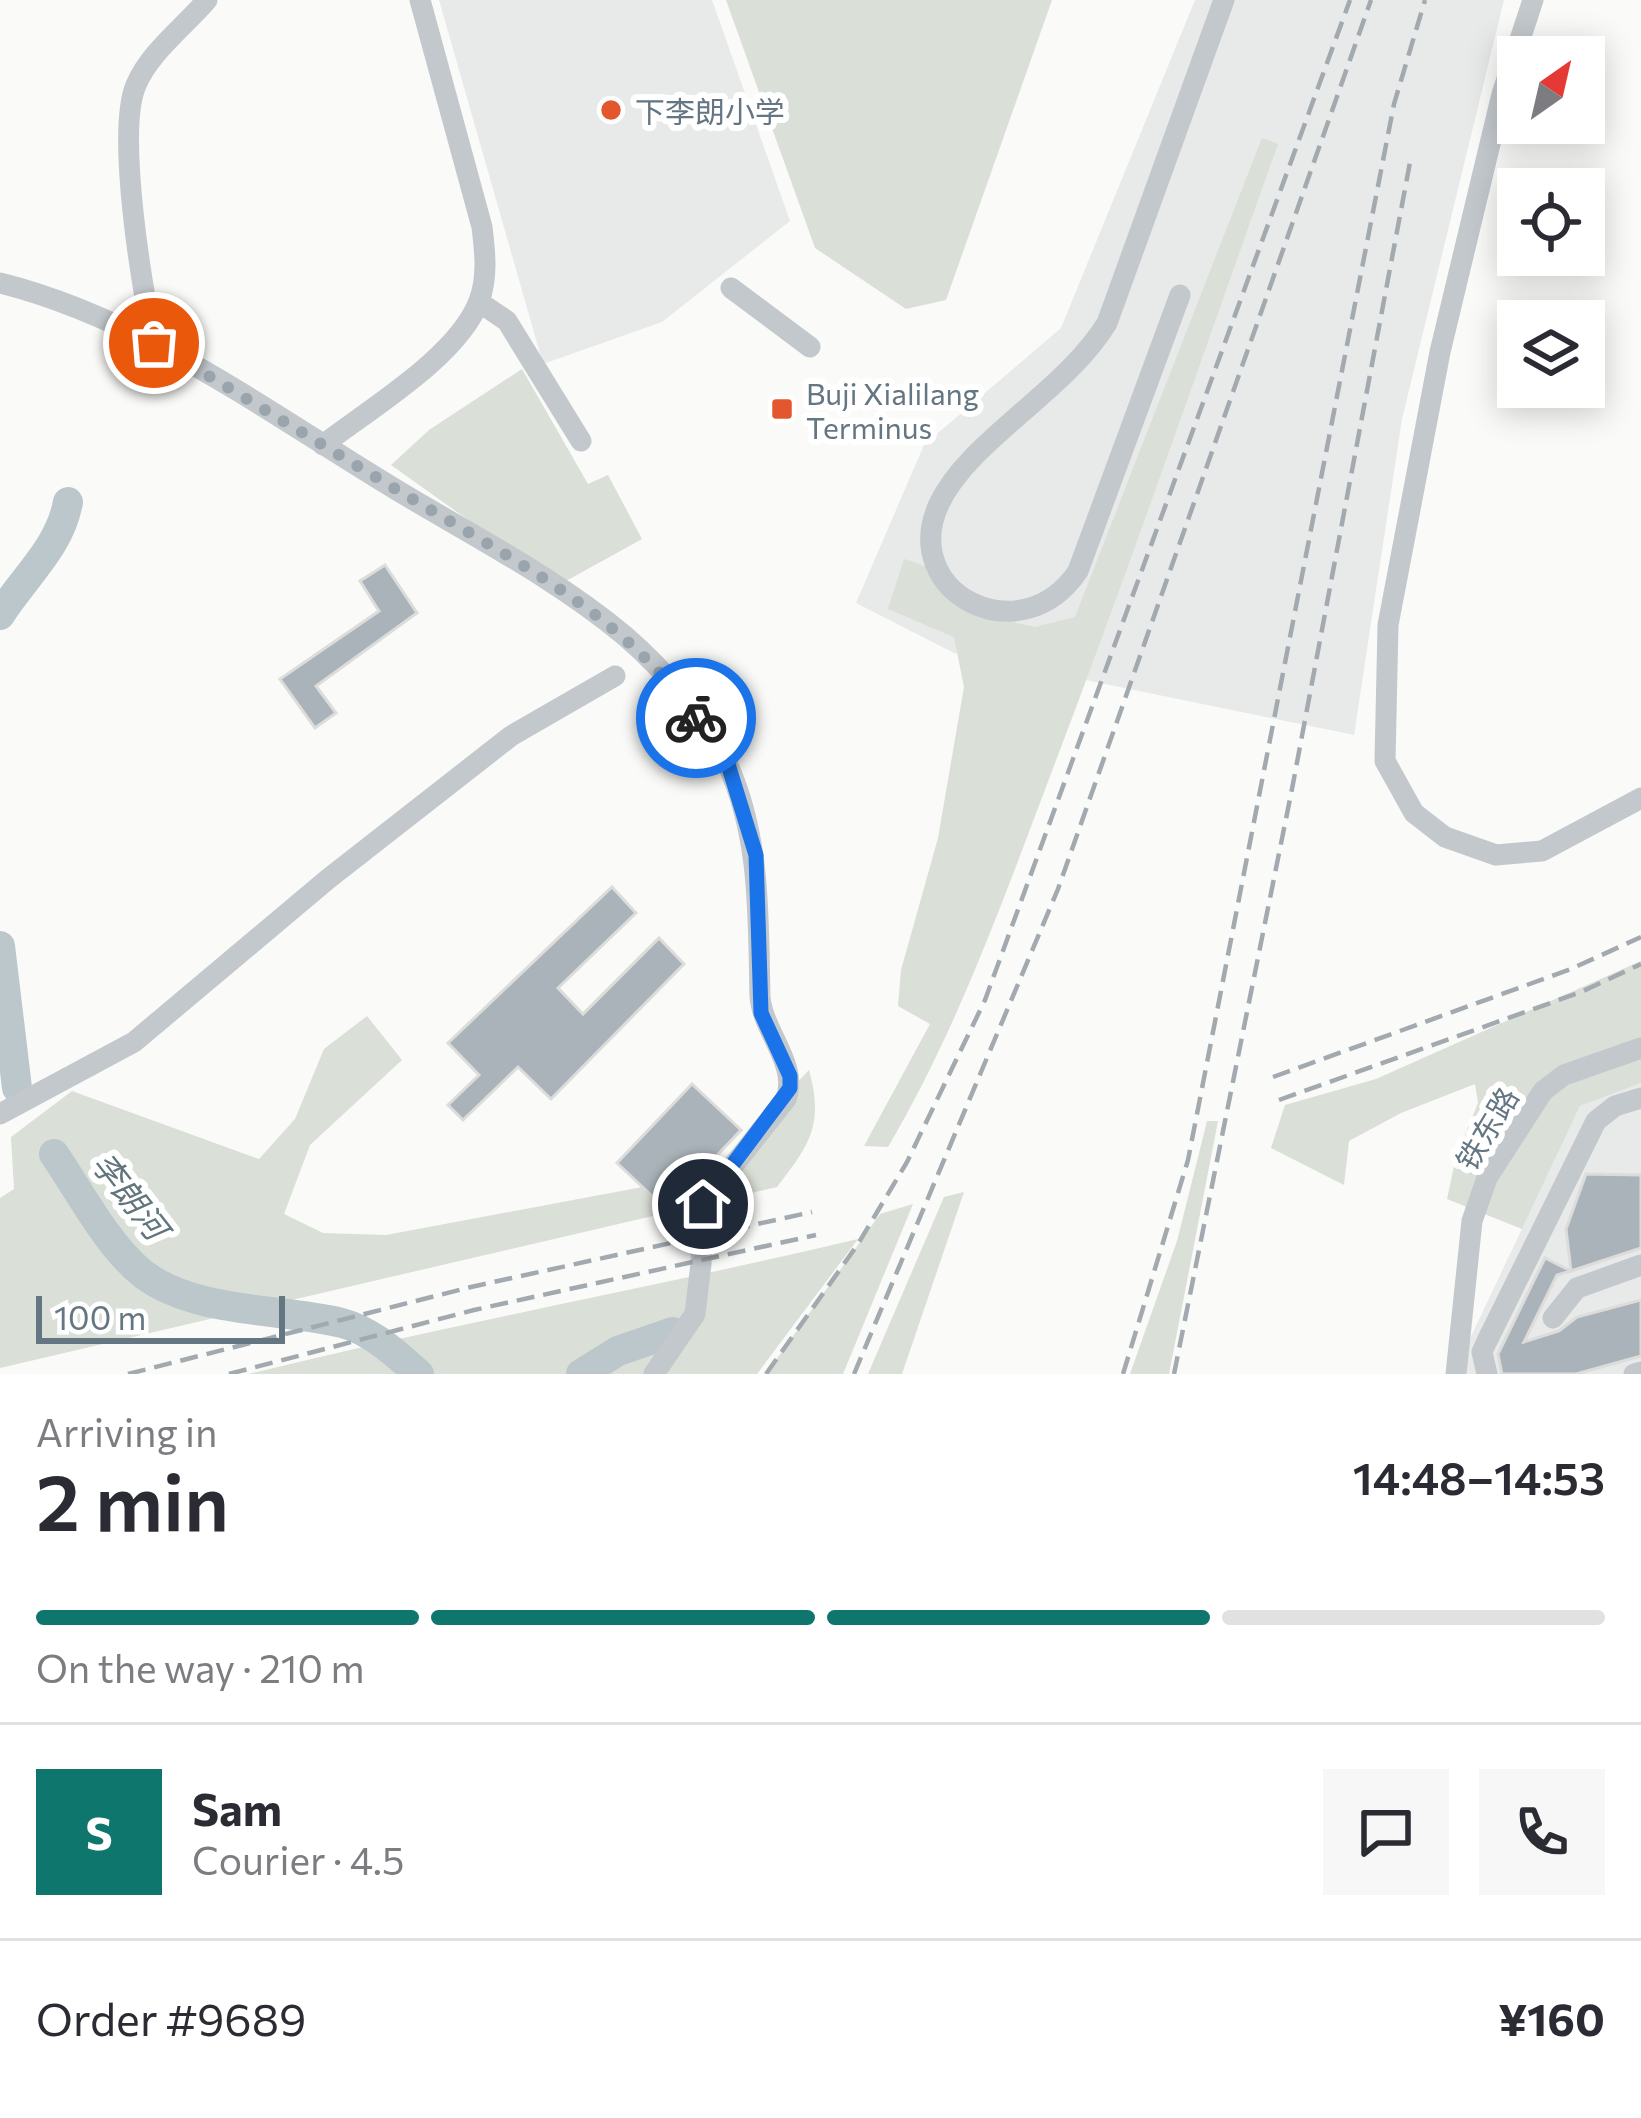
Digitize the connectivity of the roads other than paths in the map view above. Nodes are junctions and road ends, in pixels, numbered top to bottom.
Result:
1 (207, 0) edge
2 (420, 0) edge
3 (1224, 0) edge
4 (1533, 0) edge
5 (0, 283) edge
6 (731, 288) dead end
7 (1180, 296) dead end
8 (479, 302) junction
9 (154, 343) junction
10 (810, 347) dead end
11 (581, 441) dead end
12 (323, 445) junction
13 (615, 676) dead end
14 (1641, 798) edge
15 (1641, 1048) edge
16 (1641, 1098) edge
17 (0, 1114) edge
18 (703, 1204) tunnel mouth
19 (701, 1264) tunnel mouth
20 (1641, 1265) edge
21 (1553, 1318) dead end
22 (654, 1374) edge
23 (1456, 1374) edge
24 (1487, 1374) edge

1 - 9 street
2 - 8 street
3 - 7 street
4 - 14 street
5 - 9 street
6 - 10 street
8 - 11 street
8 - 12 street
9 - 12 street
12 - 18 street
13 - 17 street
15 - 23 street, 铁东路
16 - 24 street
19 - 22 street
20 - 21 street

